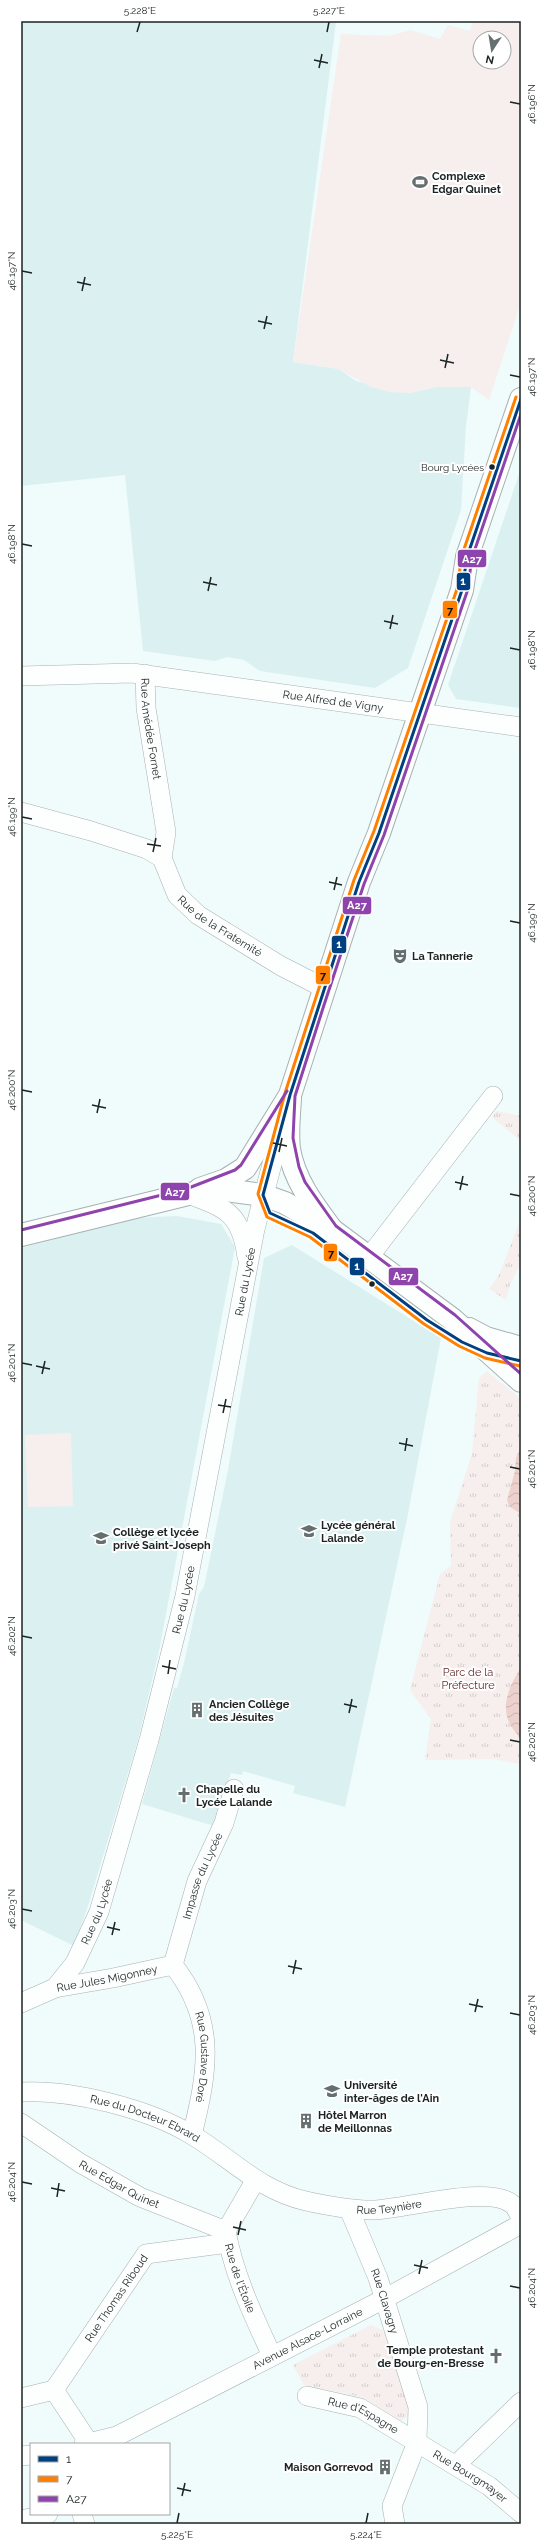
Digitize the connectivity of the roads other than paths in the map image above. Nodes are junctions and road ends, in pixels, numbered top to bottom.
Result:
1 (521, 399) edge
2 (144, 674) junction
3 (21, 676) edge
4 (420, 712) junction
5 (521, 727) edge
6 (21, 812) edge
7 (162, 858) junction
8 (324, 988) junction
9 (290, 1095) junction
10 (493, 1096) dead end
11 (188, 1194) junction
12 (263, 1195) junction
13 (332, 1230) junction
14 (21, 1235) edge
15 (369, 1257) junction
16 (248, 1264) junction
17 (452, 1319) junction
18 (521, 1348) edge
19 (521, 1381) edge
20 (234, 1789) dead end
21 (172, 1965) junction
22 (187, 1982) joint
23 (55, 1988) junction
24 (21, 2003) edge
25 (21, 2092) edge
26 (21, 2123) edge
27 (192, 2135) junction
28 (255, 2180) junction
29 (349, 2209) junction
30 (521, 2217) edge
31 (521, 2224) edge
32 (227, 2237) junction
33 (384, 2299) junction
34 (272, 2356) junction
35 (54, 2390) junction
36 (307, 2396) dead end
37 (21, 2398) edge
38 (519, 2409) edge
39 (417, 2442) junction
40 (87, 2443) edge
41 (456, 2465) junction
42 (521, 2513) edge
43 (44, 2515) edge
44 (21, 2520) edge
45 (395, 2524) edge

1 - 4 street
2 - 3 street, Rue Amédée Fornet
2 - 4 street, Rue Alfred de Vigny
2 - 7 street, Rue Amédée Fornet
4 - 5 street, Rue Alfred de Vigny
4 - 8 street
6 - 7 street
7 - 8 street, Rue de la Fraternité
8 - 9 street
9 - 11 street
9 - 12 street, Rue du Lycée
9 - 13 street
10 - 15 street
11 - 12 street
11 - 14 street
11 - 16 street
12 - 13 street
12 - 16 street, Rue du Lycée
13 - 15 street
15 - 17 street
16 - 23 street, Rue du Lycée
17 - 18 street
17 - 19 street
20 - 21 street, Impasse du Lycée
21 - 22 street, Rue Jules Migonney
21 - 23 street, Rue Jules Migonney
22 - 27 street, Rue Gustave Doré
23 - 24 street, Rue Jules Migonney
25 - 27 street, Rue du Docteur Ebrard
26 - 32 street, Rue Edgar Quinet
27 - 28 street, Rue du Docteur Ebrard
28 - 29 street, Rue Teynière
28 - 32 street, Rue de l'Étoile
29 - 30 street, Rue Teynière
29 - 33 street, Rue Clavagry
31 - 33 street, Avenue Alsace-Lorraine
32 - 34 street, Rue de l'Étoile
32 - 35 street, Rue Thomas Riboud
33 - 34 street, Avenue Alsace-Lorraine
33 - 39 street, Rue Clavagry
34 - 40 street, Avenue Alsace-Lorraine
35 - 37 street
35 - 40 street
36 - 39 street, Rue d'Espagne
38 - 41 street
39 - 41 street, Rue Bourgmayer
39 - 45 street, Rue Clavagry
41 - 42 street, Rue Bourgmayer
43 - 44 street

